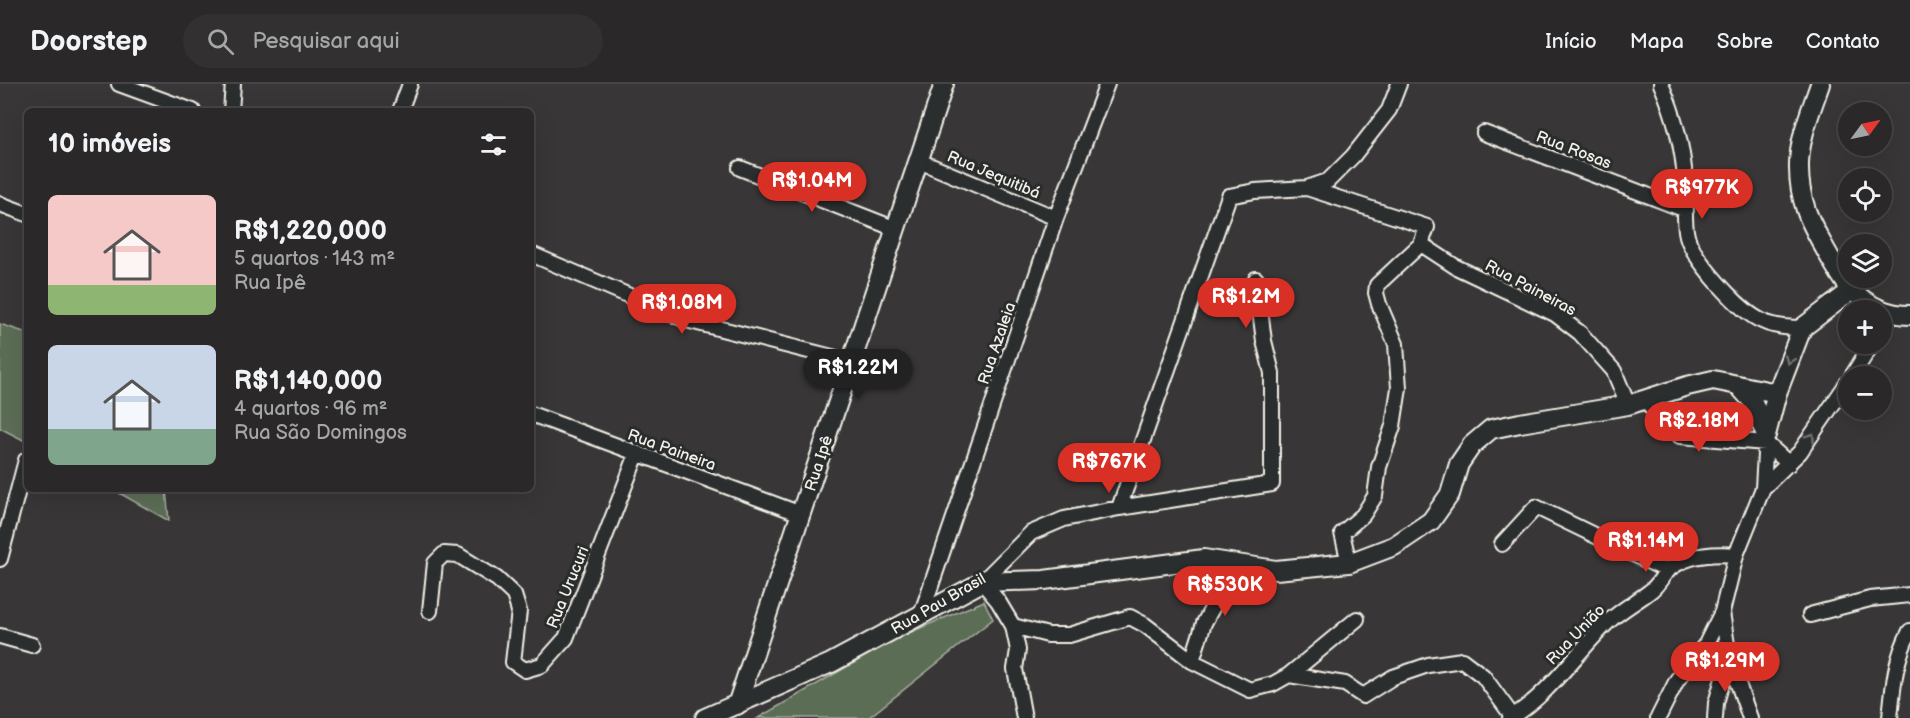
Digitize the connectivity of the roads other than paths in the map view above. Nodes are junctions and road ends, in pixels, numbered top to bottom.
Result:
1 (119, 84) edge
2 (233, 84) edge
3 (410, 84) edge
4 (1107, 84) edge
5 (1400, 84) edge
6 (1661, 84) edge
7 (1820, 84) edge
8 (940, 85) edge
9 (185, 108) edge
10 (231, 108) edge
11 (401, 108) edge
12 (1484, 133) dead end
13 (919, 161) junction
14 (740, 168) dead end
15 (1307, 188) junction
16 (0, 204) edge
17 (1686, 210) junction
18 (24, 213) edge
19 (1056, 218) junction
20 (896, 229) junction
21 (1420, 244) junction
22 (534, 255) edge
23 (1256, 279) dead end
24 (1852, 290) junction
25 (1866, 300) edge
26 (1910, 315) edge
27 (1892, 320) edge
28 (1802, 328) junction
29 (852, 362) junction
30 (1738, 385) junction
31 (1777, 393) junction
32 (1838, 397) edge
33 (1637, 402) junction
34 (534, 415) edge
35 (1766, 439) junction
36 (637, 454) junction
37 (1789, 464) junction
38 (24, 468) edge
39 (1763, 488) junction
40 (1119, 508) junction
41 (801, 514) junction
42 (1502, 544) dead end
43 (1737, 555) junction
44 (0, 560) edge
45 (1349, 563) junction
46 (1236, 564) junction
47 (1668, 571) junction
48 (982, 582) junction
49 (1910, 595) edge
50 (430, 611) dead end
51 (1722, 612) junction
52 (921, 615) junction
53 (1810, 615) dead end
54 (1357, 619) dead end
55 (1013, 626) junction
56 (1910, 632) edge
57 (0, 636) edge
58 (32, 645) dead end
59 (1729, 658) junction
60 (1197, 664) junction
61 (1290, 675) junction
62 (734, 711) edge
63 (705, 718) edge
64 (1024, 718) edge
65 (1511, 718) edge
66 (1658, 718) edge
67 (1715, 718) edge
68 (1750, 718) edge
69 (1890, 718) edge

1 - 9 street
2 - 10 street
3 - 11 street
4 - 19 street, Rua Azaleia
5 - 15 street
6 - 17 street
7 - 24 street
8 - 13 street, Rua Ipê
12 - 17 street, Rua Rosas
13 - 19 street, Rua Jequitibá
13 - 20 street, Rua Ipê
14 - 20 street
15 - 21 street
15 - 40 street
16 - 18 street
17 - 28 street
19 - 52 street, Rua Azaleia
20 - 29 street, Rua Ipê
21 - 33 street, Rua Paineiras
21 - 45 street
22 - 29 street
23 - 40 street, Rua Pau Brasil
24 - 25 street
24 - 28 street
26 - 27 street
28 -> 31 street
29 - 41 street, Rua Ipê
30 - 31 street
30 - 33 street
30 - 35 street
31 - 35 street
37 -> 32 street
33 - 35 street, Rua Paineiras
33 - 45 street
34 - 36 street, Rua Paineira
35 - 37 street
35 - 39 street
36 - 41 street, Rua Paineira
36 - 50 street, Rua Urucuri
37 - 39 street
38 - 44 street
39 - 43 street
40 - 48 street, Rua Pau Brasil
41 - 62 street, Rua Ipê
42 - 47 street
43 - 47 street, Rua União
43 - 51 street
45 - 46 street
46 - 48 street
46 - 60 street
47 - 65 street, Rua União
48 - 52 street, Rua Pau Brasil
48 - 55 street
49 - 53 street
51 - 59 street
51 - 66 street
52 - 62 street, Rua Pau Brasil
54 - 61 street
55 - 60 street
55 - 64 street
56 - 69 street
57 - 58 street
59 - 67 street
59 - 68 street
60 - 61 street
61 - 65 street
62 - 63 street, Rua Pau Brasil

